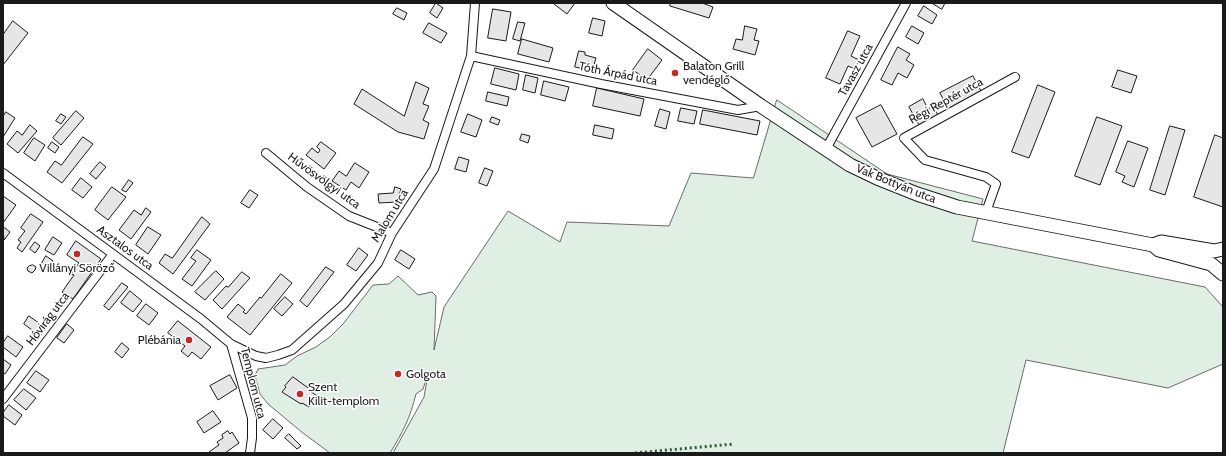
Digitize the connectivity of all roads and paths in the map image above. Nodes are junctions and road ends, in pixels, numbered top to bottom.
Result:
1 (475, 3) edge
2 (613, 3) edge
3 (906, 3) edge
4 (471, 56) junction
5 (1015, 77) dead end
6 (761, 106) junction
7 (826, 149) junction
8 (266, 153) dead end
9 (3, 173) edge
10 (986, 212) junction
11 (392, 233) junction
12 (1153, 245) junction
13 (1223, 249) edge
14 (113, 254) junction
15 (1223, 274) edge
16 (231, 344) junction
17 (3, 399) edge
18 (250, 453) edge

1 - 4 street, Malom utca
2 - 6 main road, Vak Bottyán utca
3 - 7 street, Tavasz utca
4 - 6 street, Tóth Árpád utca
4 - 11 street, Malom utca
5 - 10 street, Régi Reptér utca
6 - 7 main road, Vak Bottyán utca
7 - 10 main road, Vak Bottyán utca
8 - 11 street, Hűvösvölgyi utca
9 - 14 street, Asztalos utca
10 - 12 main road, Vak Bottyán utca
11 - 16 street, Malom utca
12 - 13 main road, Vak Bottyán utca
12 - 15 main road, Vak Bottyán utca
14 - 16 street, Asztalos utca
14 - 17 street, Hóvirág utca
16 - 18 street, Templom utca

